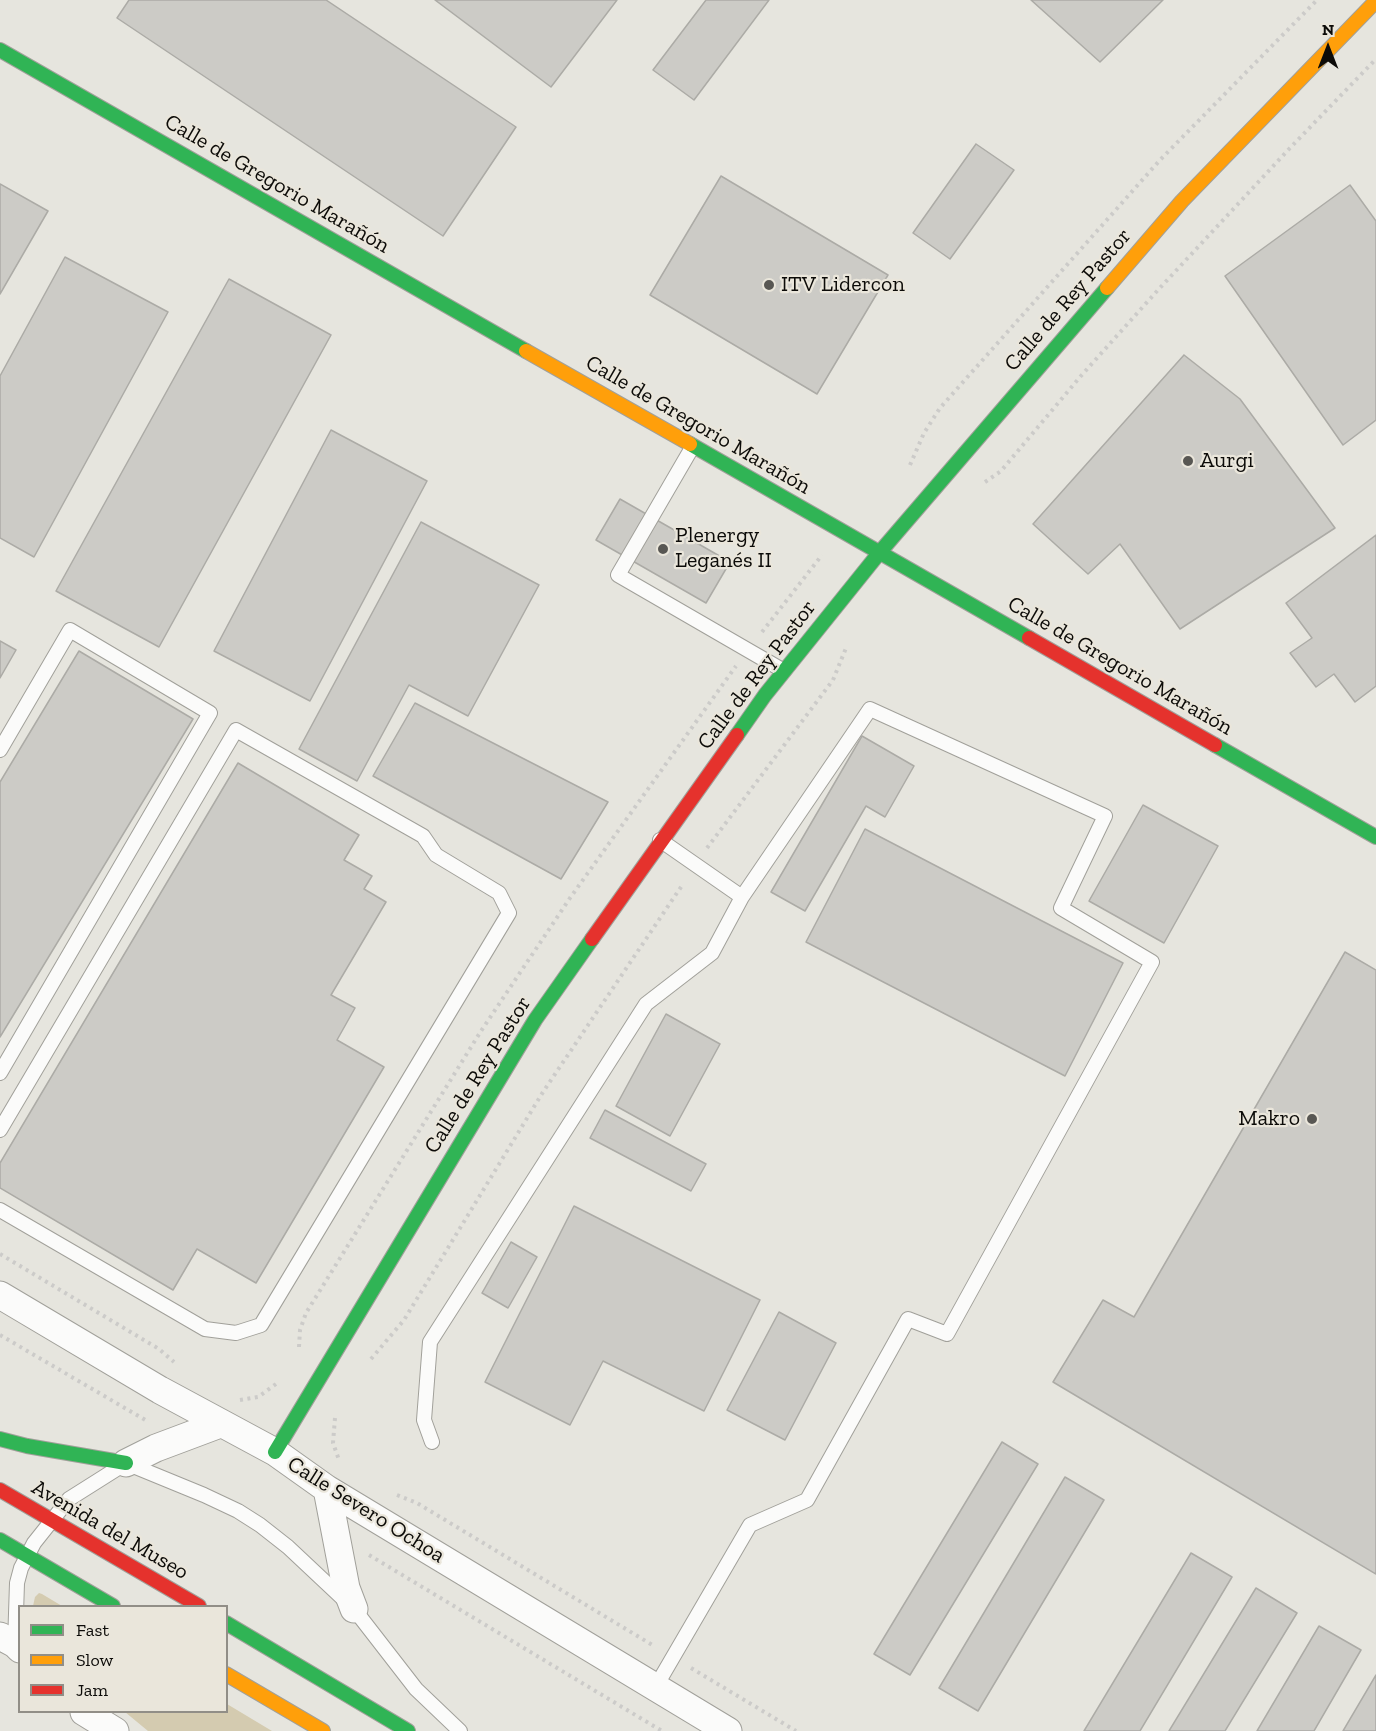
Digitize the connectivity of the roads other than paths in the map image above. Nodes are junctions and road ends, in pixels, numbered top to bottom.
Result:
1 (1376, 1) edge
2 (0, 50) edge
3 (693, 446) junction
4 (880, 552) junction
5 (784, 671) junction
6 (0, 750) edge
7 (1376, 837) edge
8 (660, 840) junction
9 (742, 897) junction
10 (0, 1073) edge
11 (0, 1130) edge
12 (0, 1210) edge
13 (0, 1295) edge
14 (220, 1424) junction
15 (0, 1439) edge
16 (432, 1442) dead end
17 (274, 1452) junction
18 (126, 1463) junction
19 (327, 1489) junction
20 (0, 1490) edge
21 (51, 1520) junction
22 (0, 1540) edge
23 (27, 1556) junction
24 (111, 1605) edge
25 (198, 1605) edge
26 (354, 1609) junction
27 (228, 1624) edge
28 (12, 1643) edge
29 (228, 1675) edge
30 (655, 1688) junction
31 (87, 1713) edge
32 (114, 1731) edge
33 (323, 1731) edge
34 (408, 1731) edge
35 (460, 1731) edge
36 (728, 1731) edge

1 - 4 main road, Calle de Rey Pastor
2 - 3 main road, Calle de Gregorio Marañón
3 - 4 main road, Calle de Gregorio Marañón
3 - 5 lane
4 - 5 main road, Calle de Rey Pastor
4 - 7 main road, Calle de Gregorio Marañón
5 - 8 main road, Calle de Rey Pastor
6 - 10 lane
8 - 9 lane
8 - 17 main road, Calle de Rey Pastor
9 - 16 lane
9 - 30 lane
11 - 12 lane
13 - 14 street, Calle Severo Ochoa
14 - 17 street, Calle Severo Ochoa
14 - 18 street
15 - 18 main road
17 - 19 street, Calle Severo Ochoa
18 - 21 lane
18 - 26 lane
19 - 26 street
19 - 30 street, Calle Severo Ochoa
20 - 21 main road, Avenida del Museo
21 - 23 lane
21 - 25 main road, Avenida del Museo
22 - 23 main road
23 - 24 main road
23 - 28 lane
26 - 35 lane
27 - 34 main road
29 - 33 main road
30 - 36 street, Calle Severo Ochoa
31 - 32 street

